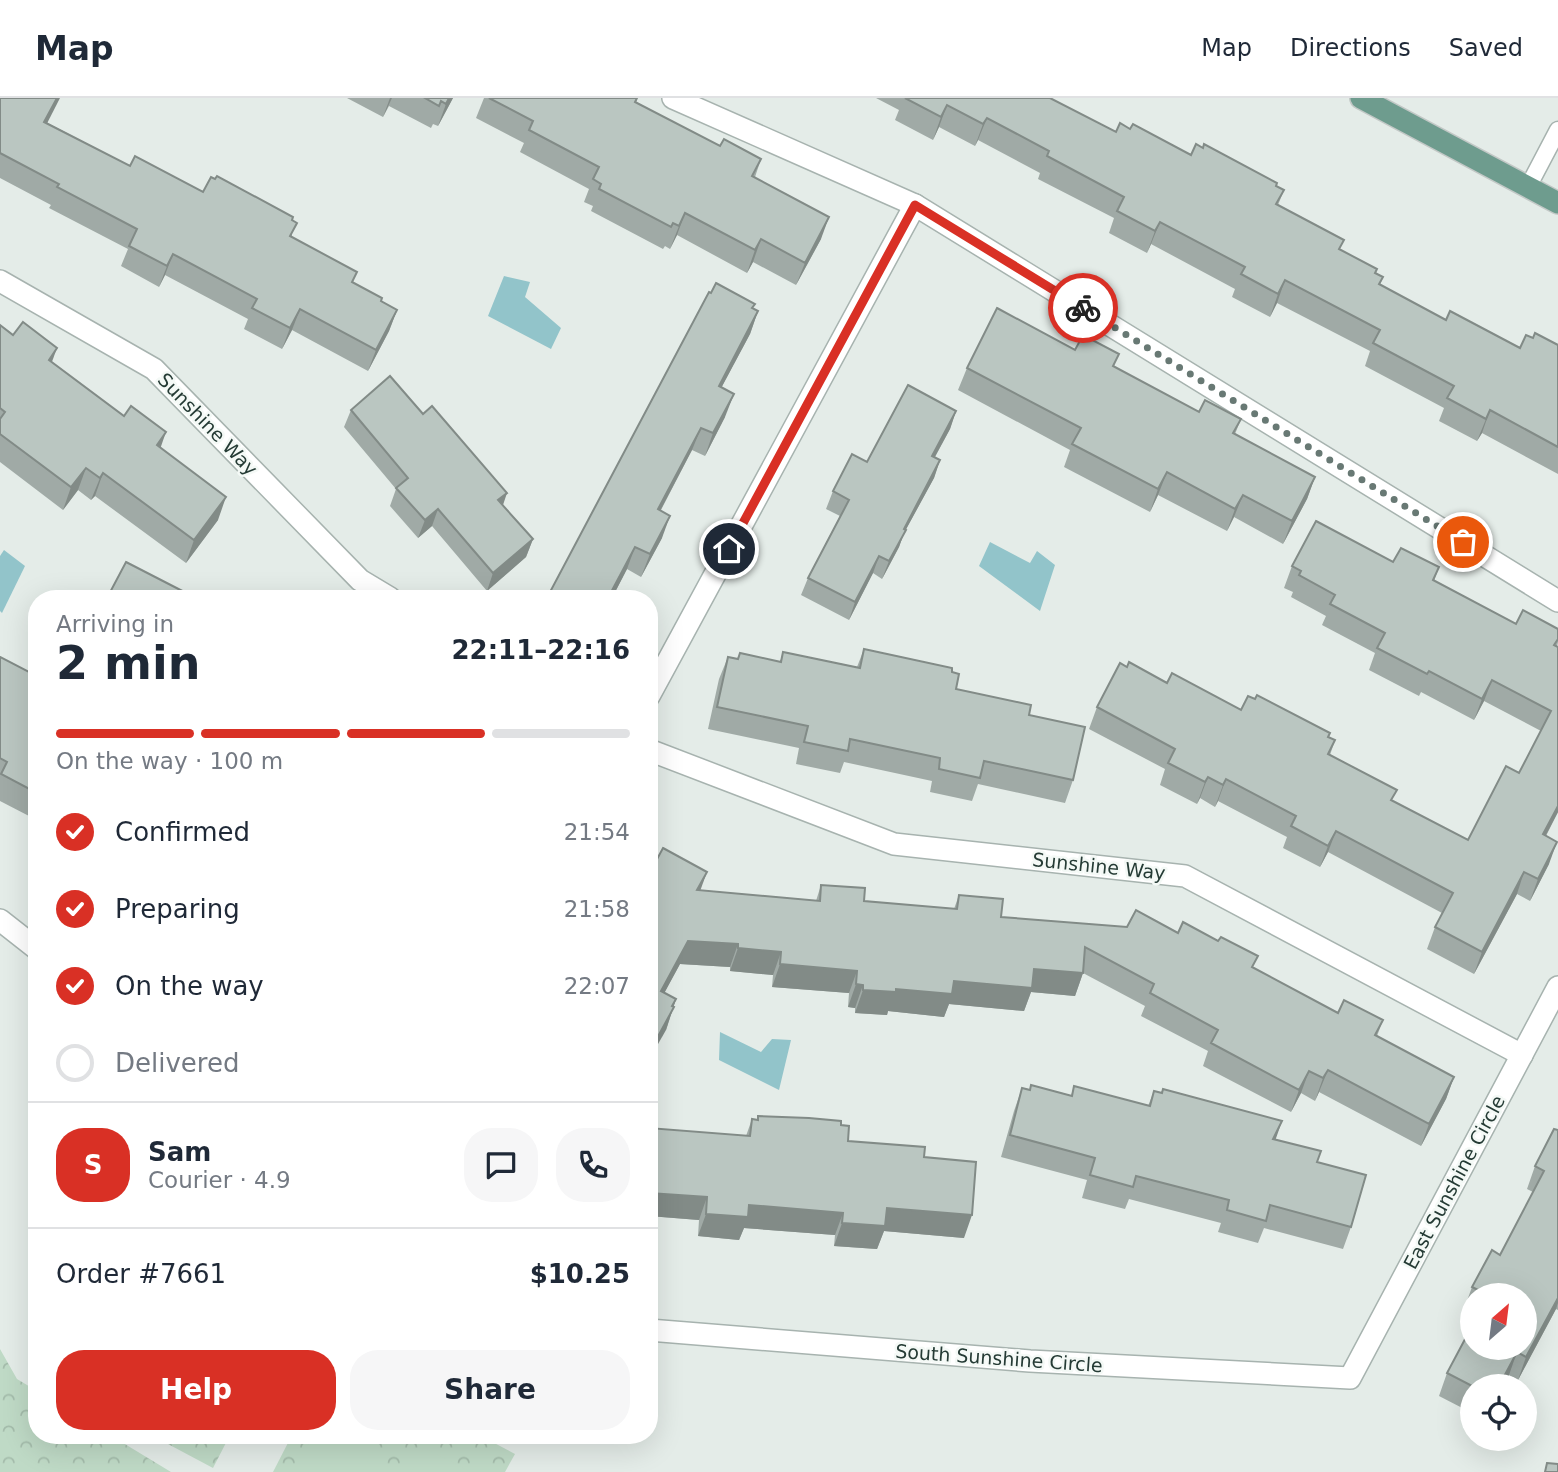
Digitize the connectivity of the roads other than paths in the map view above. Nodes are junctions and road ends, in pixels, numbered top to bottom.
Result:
1 (673, 98) edge
2 (1361, 98) edge
3 (1558, 130) edge
4 (1528, 187) junction
5 (1558, 203) edge
6 (915, 205) junction
7 (0, 281) edge
8 (377, 590) edge
9 (1558, 601) edge
10 (658, 679) edge
11 (658, 753) edge
12 (0, 920) edge
13 (28, 942) edge
14 (1558, 987) edge
15 (1522, 1055) junction
16 (658, 1331) edge
17 (1350, 1378) joint

1 - 6 street
2 - 4 main road
3 - 4 lane
4 - 5 main road
6 - 9 street
6 - 10 street
7 - 8 street, Sunshine Way
11 - 15 street, Sunshine Way
12 - 13 street
14 - 15 street, East Sunshine Circle
15 - 17 street, East Sunshine Circle
16 - 17 street, South Sunshine Circle

